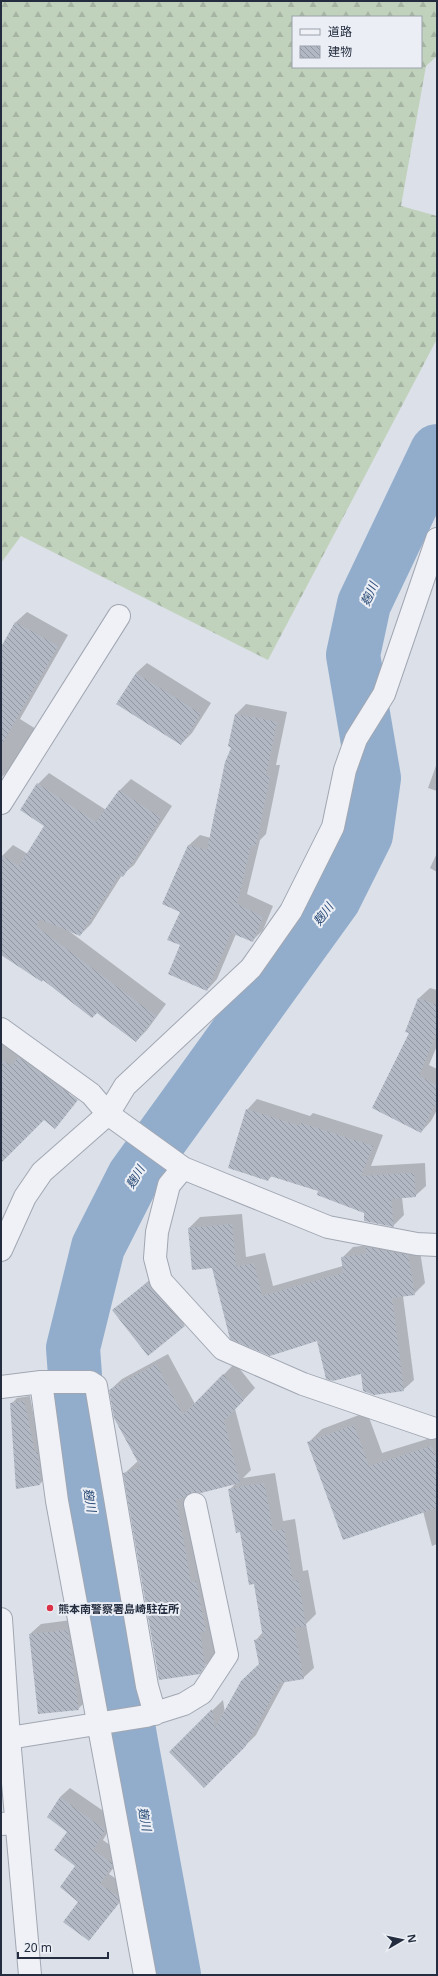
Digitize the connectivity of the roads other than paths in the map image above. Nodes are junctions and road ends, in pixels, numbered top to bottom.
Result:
1 (437, 539) edge
2 (119, 616) dead end
3 (1, 803) edge
4 (1, 1029) edge
5 (108, 1114) junction
6 (178, 1165) junction
7 (437, 1245) edge
8 (1, 1250) edge
9 (48, 1382) junction
10 (1, 1387) edge
11 (432, 1428) dead end
12 (195, 1504) dead end
13 (1, 1619) edge
14 (150, 1715) junction
15 (103, 1724) junction
16 (9, 1738) junction
17 (9, 1824) edge
18 (30, 1975) edge
19 (146, 1975) edge

1 - 5 street
2 - 3 street
4 - 5 street
5 - 6 street
5 - 8 street
6 - 7 street
6 - 11 street
9 - 10 street
9 - 14 street
9 - 15 street
12 - 14 street
13 - 16 street
14 - 15 street
15 - 16 street
15 - 19 street
16 - 17 street
17 - 18 street

